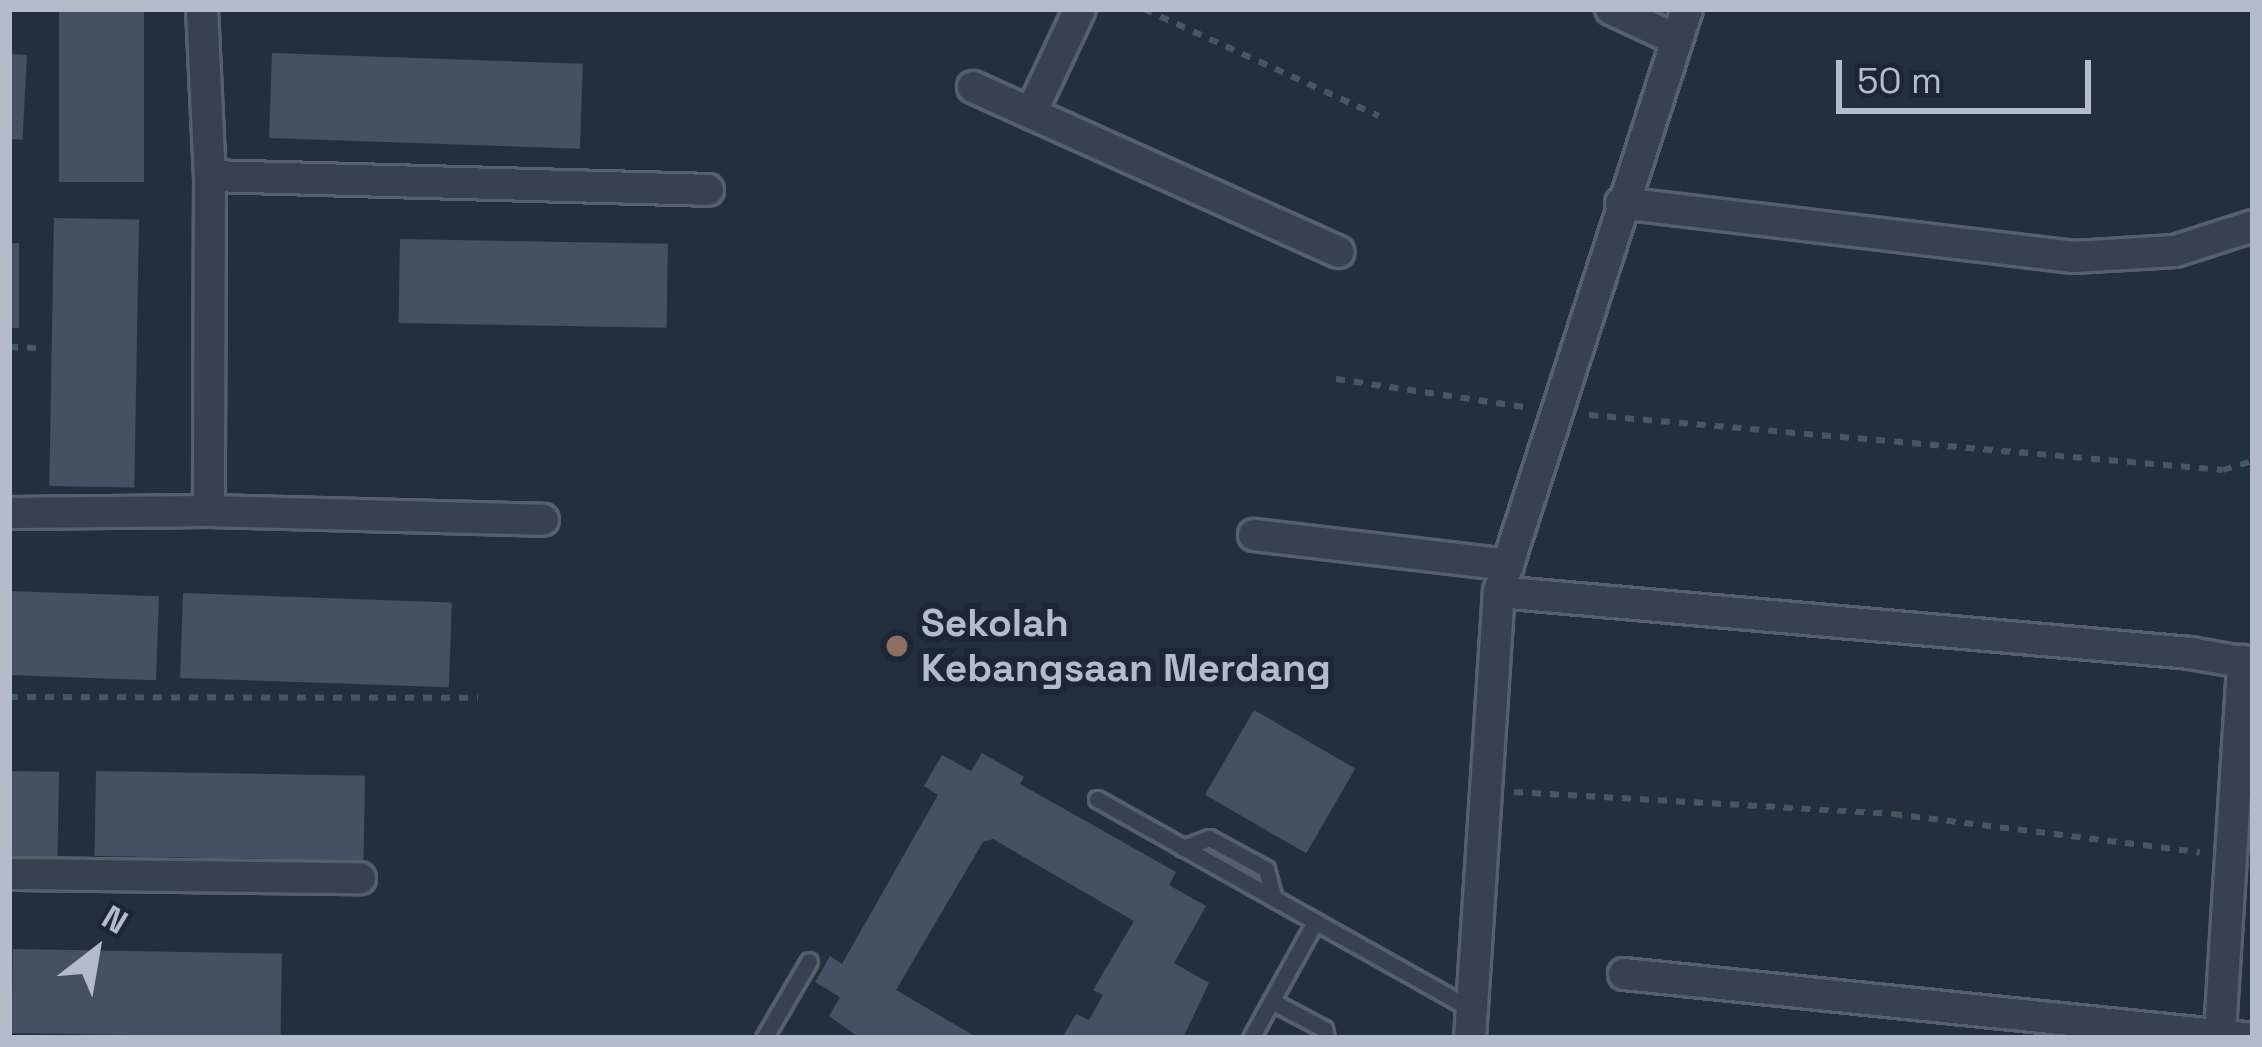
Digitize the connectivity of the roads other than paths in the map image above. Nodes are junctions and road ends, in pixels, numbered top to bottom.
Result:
1 (202, 9) edge
2 (1080, 9) edge
3 (1610, 9) edge
4 (1687, 9) edge
5 (1675, 39) junction
6 (973, 87) dead end
7 (1031, 113) junction
8 (210, 176) junction
9 (708, 190) dead end
10 (1621, 203) junction
11 (2253, 226) edge
12 (1338, 252) dead end
13 (208, 511) junction
14 (9, 513) edge
15 (543, 520) dead end
16 (1253, 536) dead end
17 (1504, 579) junction
18 (2250, 661) edge
19 (1097, 799) dead end
20 (9, 874) edge
21 (360, 878) dead end
22 (1315, 922) junction
23 (809, 961) dead end
24 (1624, 974) dead end
25 (1271, 1001) junction
26 (1471, 1024) edge
27 (2232, 1035) edge
28 (764, 1038) edge
29 (1251, 1038) edge
30 (1326, 1038) edge

1 - 8 street
2 - 7 street
3 - 5 street
4 - 5 street
5 - 10 street
6 - 7 street
7 - 12 street
8 - 9 street
8 - 13 street
10 - 11 street
10 - 17 street
13 - 14 street
13 - 15 street
16 - 17 street
17 - 18 street
17 - 26 street
18 - 27 street
19 - 22 lane
20 - 21 street
22 - 25 lane
22 - 26 lane
23 - 28 lane
24 - 27 street
25 - 29 lane
25 - 30 lane

